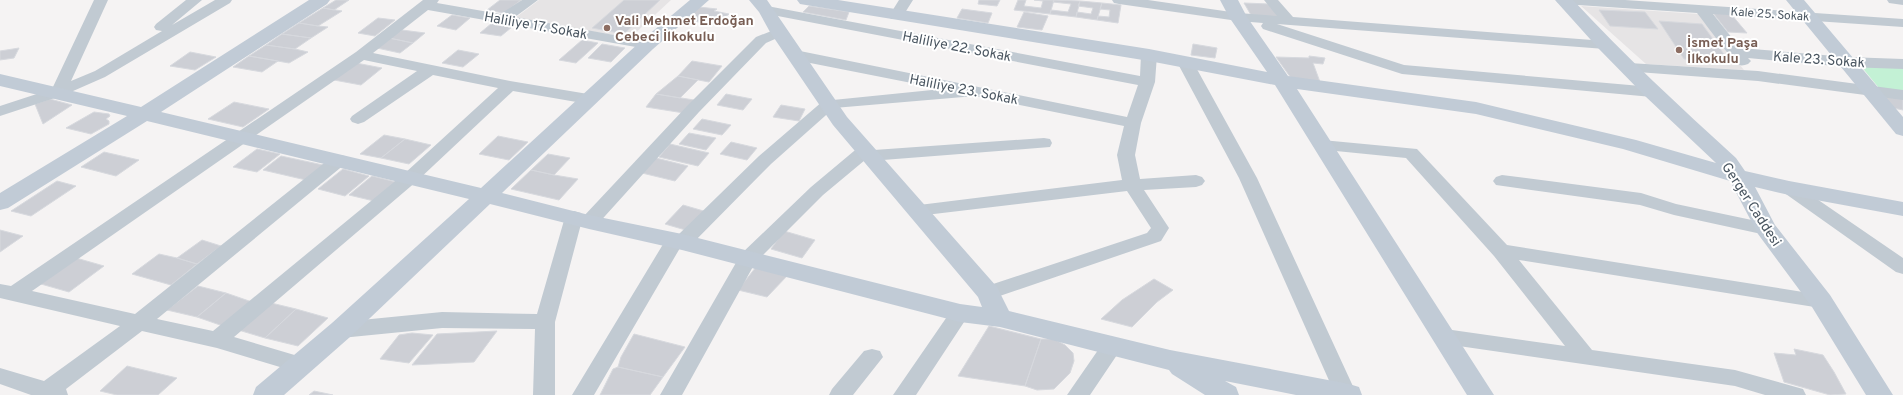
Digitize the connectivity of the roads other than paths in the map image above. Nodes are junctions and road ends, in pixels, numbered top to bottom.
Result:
1 (101, 0) edge
2 (195, 0) edge
3 (225, 0) edge
4 (321, 0) edge
5 (531, 0) edge
6 (700, 0) edge
7 (806, 0) edge
8 (906, 0) edge
9 (1119, 0) edge
10 (1271, 0) edge
11 (1564, 0) edge
12 (1795, 0) edge
13 (1894, 0) edge
14 (1903, 1) edge
15 (428, 3) edge
16 (763, 5) edge
17 (1233, 9) edge
18 (1701, 9) junction
19 (896, 16) junction
20 (1810, 16) junction
21 (503, 20) junction
22 (1289, 21) junction
23 (1903, 23) edge
24 (779, 32) junction
25 (647, 45) junction
26 (1605, 45) junction
27 (1734, 52) junction
28 (361, 55) junction
29 (795, 55) junction
30 (1149, 55) junction
31 (1185, 62) junction
32 (1847, 62) junction
33 (1903, 64) edge
34 (1629, 68) junction
35 (431, 69) junction
36 (100, 74) junction
37 (1758, 76) junction
38 (0, 80) edge
39 (1282, 81) junction
40 (1147, 82) junction
41 (510, 86) junction
42 (978, 91) junction
43 (1870, 91) junction
44 (58, 92) junction
45 (1652, 92) junction
46 (1903, 95) edge
47 (588, 99) junction
48 (829, 104) junction
49 (0, 112) edge
50 (143, 115) junction
51 (358, 119) dead end
52 (1133, 123) junction
53 (1903, 130) edge
54 (241, 137) junction
55 (1044, 143) dead end
56 (1322, 145) junction
57 (868, 153) junction
58 (339, 160) junction
59 (1738, 176) junction
60 (412, 177) junction
61 (1196, 181) dead end
62 (1502, 181) dead end
63 (1132, 185) junction
64 (1789, 188) junction
65 (486, 196) junction
66 (0, 203) edge
67 (1903, 209) edge
68 (917, 210) junction
69 (582, 219) junction
70 (1766, 228) junction
71 (679, 241) junction
72 (1501, 251) junction
73 (748, 259) junction
74 (1903, 267) edge
75 (4, 292) edge
76 (988, 293) junction
77 (1821, 301) junction
78 (960, 313) junction
79 (1000, 318) junction
80 (545, 322) junction
81 (138, 323) junction
82 (341, 330) junction
83 (1445, 337) junction
84 (217, 340) junction
85 (1112, 346) junction
86 (872, 357) dead end
87 (1586, 357) junction
88 (1170, 360) junction
89 (300, 365) junction
90 (0, 376) edge
91 (50, 394) edge
92 (266, 395) edge
93 (544, 395) edge
94 (583, 395) edge
95 (671, 395) edge
96 (840, 395) edge
97 (904, 395) edge
98 (1078, 395) edge
99 (1226, 395) edge
100 (1348, 395) edge
101 (1481, 395) edge
102 (1794, 395) edge
103 (1880, 395) edge

1 - 44 street
2 - 36 street
3 - 36 street
4 - 50 street
5 - 21 street
6 - 25 street
7 - 19 street
8 - 19 street
9 - 17 street
10 - 22 street
11 - 18 street, Kale 25. Sokak
11 - 26 street, Gerger Caddesi
12 - 20 street
13 - 14 street
15 - 21 street, Haliliye 17. Sokak
15 - 28 street
16 - 24 street
16 - 40 street, Haliliye 22. Sokak
17 - 22 street
17 - 39 street
17 - 45 street
18 - 20 street, Kale 25. Sokak
18 - 27 street
19 - 30 street
20 - 23 street, Kale 25. Sokak
20 - 32 street
21 - 25 street, Haliliye 17. Sokak
22 - 26 street
24 - 29 street
24 - 69 street
25 - 47 street
26 - 34 street, Gerger Caddesi
27 - 32 street, Kale 23. Sokak
27 - 37 street
28 - 35 street
28 - 54 street
29 - 42 street, Haliliye 23. Sokak
29 - 48 street
30 - 31 street
30 - 40 street
31 - 39 street
31 - 100 street
32 - 33 street, Kale 23. Sokak
32 - 43 street
34 - 37 street
34 - 45 street, Gerger Caddesi
35 - 41 street
35 - 51 street
36 - 44 street
37 - 43 street
38 - 44 street
39 - 56 street
39 - 59 street
40 - 52 street
41 - 47 street
41 - 60 street
42 - 48 street
42 - 52 street, Haliliye 23. Sokak
43 - 46 street
43 - 53 street
44 - 49 street
44 - 50 street
45 - 59 street, Gerger Caddesi
47 - 65 street
48 - 57 street
48 - 71 street
50 - 54 street
50 - 66 street
52 - 63 street
54 - 58 street
54 - 75 street
55 - 57 street
56 - 72 street
56 - 83 street
57 - 68 street
57 - 73 street
58 - 60 street
58 - 81 street
59 - 64 street
59 - 70 street, Gerger Caddesi
60 - 65 street
60 - 84 street
61 - 63 street
62 - 70 street
63 - 68 street
63 - 76 street
64 - 67 street
64 - 74 street
65 - 69 street
65 - 82 street
68 - 76 street
69 - 71 street
69 - 80 street
70 - 77 street, Gerger Caddesi
71 - 73 street
71 - 94 street
72 - 77 street
72 - 87 street
73 - 78 street
73 - 95 street
75 - 81 street
76 - 79 street
77 - 103 street, Gerger Caddesi
78 - 79 street
78 - 97 street
79 - 85 street
80 - 82 street
80 - 93 street
81 - 84 street
81 - 91 street
82 - 89 street
83 - 87 street
83 - 101 street
84 - 89 street
85 - 88 street
85 - 98 street
86 - 96 street
87 - 102 street
88 - 99 street
88 - 100 street
89 - 92 street
90 - 91 street

